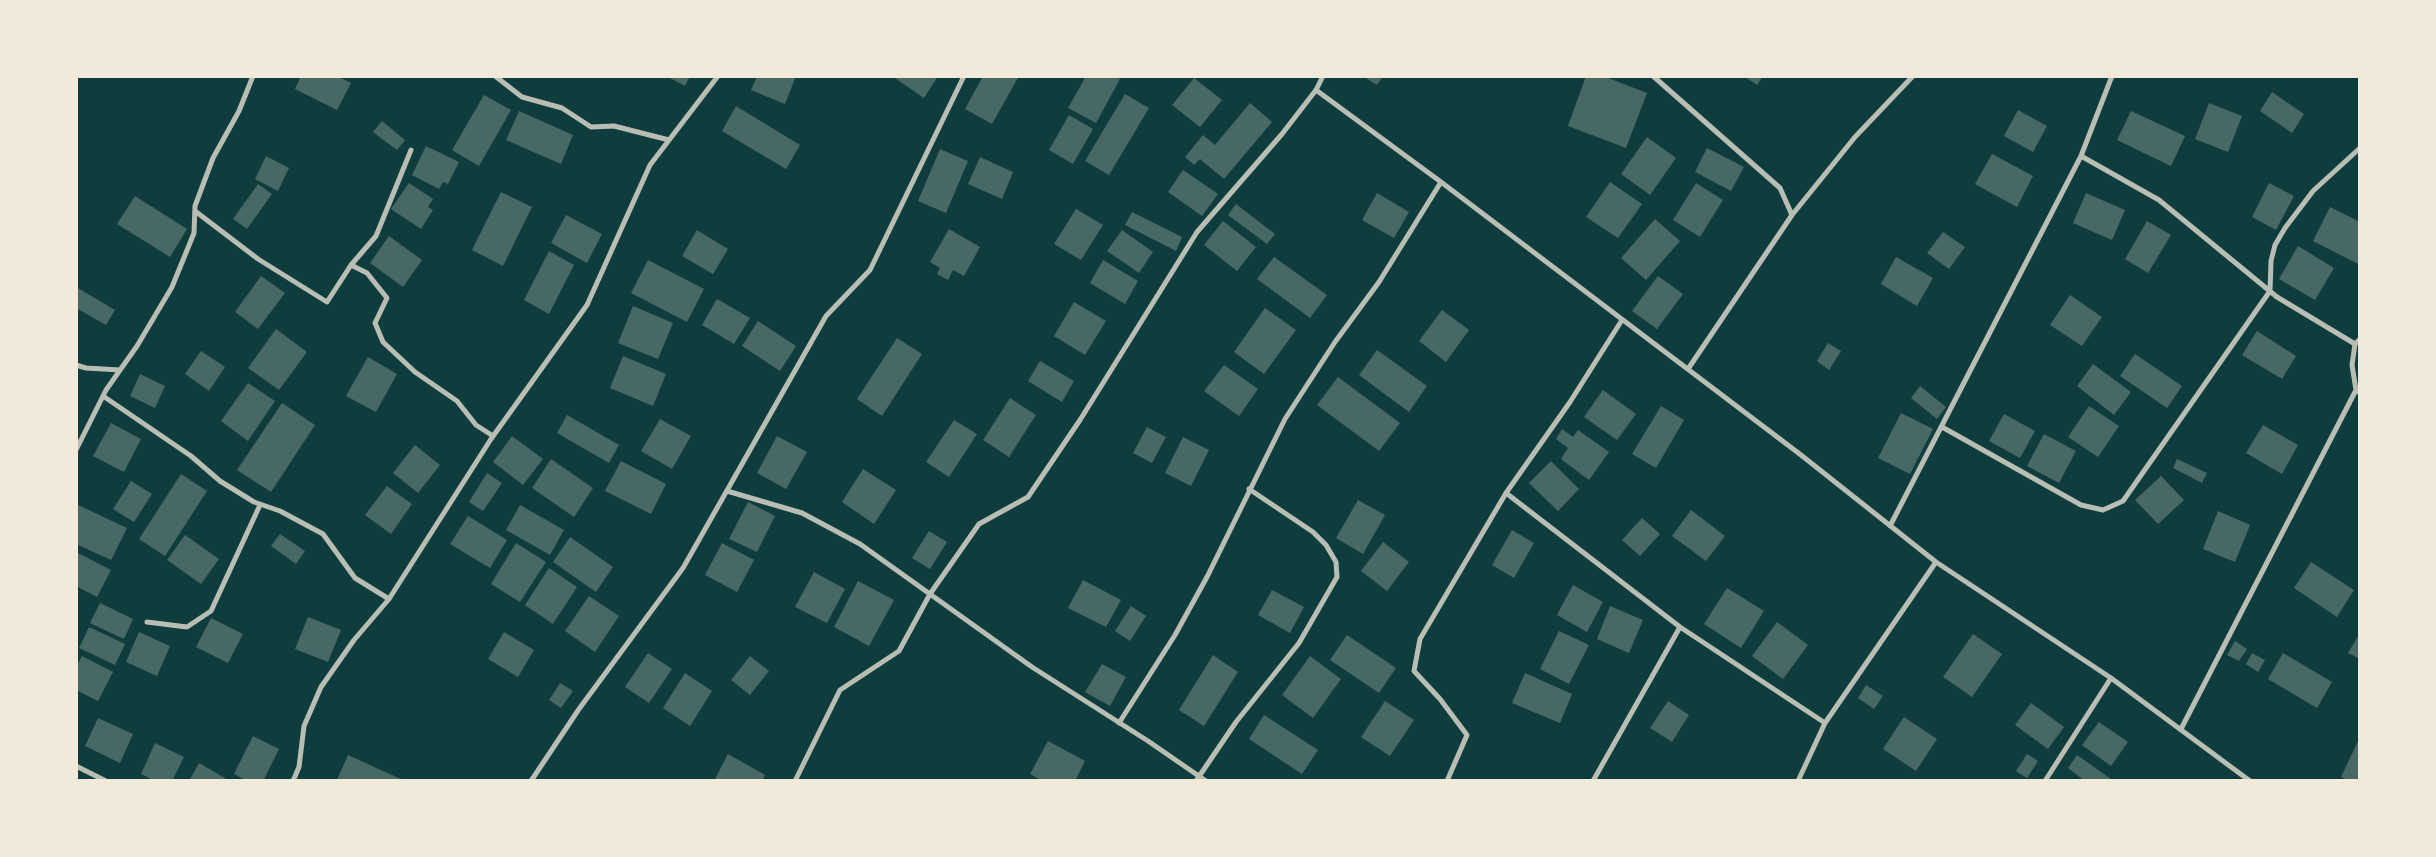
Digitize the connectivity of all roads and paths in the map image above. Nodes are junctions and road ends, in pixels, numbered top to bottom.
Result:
1 (252, 76) edge
2 (495, 76) edge
3 (718, 76) edge
4 (964, 76) edge
5 (1323, 76) edge
6 (1653, 76) edge
7 (1912, 76) edge
8 (2112, 76) edge
9 (1316, 90) junction
10 (669, 140) junction
11 (2360, 148) edge
12 (411, 150) dead end
13 (2081, 156) junction
14 (1441, 182) junction
15 (195, 211) junction
16 (1792, 215) junction
17 (351, 265) junction
18 (2270, 291) junction
19 (1622, 320) junction
20 (2360, 339) edge
21 (2356, 344) junction
22 (76, 365) edge
23 (1688, 369) junction
24 (120, 370) junction
25 (2358, 392) edge
26 (103, 396) junction
27 (1942, 427) junction
28 (493, 436) junction
29 (76, 450) edge
30 (1249, 489) junction
31 (728, 491) junction
32 (1506, 493) junction
33 (260, 505) junction
34 (1890, 526) junction
35 (1936, 562) junction
36 (930, 594) junction
37 (389, 599) junction
38 (147, 622) dead end
39 (1680, 627) junction
40 (2111, 678) junction
41 (1119, 723) junction
42 (1825, 723) junction
43 (2181, 729) junction
44 (76, 766) edge
45 (1200, 775) junction
46 (106, 781) edge
47 (293, 781) edge
48 (531, 781) edge
49 (795, 781) edge
50 (1196, 781) edge
51 (1206, 781) edge
52 (1446, 781) edge
53 (1593, 781) edge
54 (1798, 781) edge
55 (2045, 781) edge
56 (2250, 781) edge

1 - 15 street
2 - 10 street
3 - 10 street
4 - 31 street
5 - 9 street
6 - 16 street
7 - 16 street
8 - 13 street
9 - 14 street
9 - 36 street
10 - 28 street
11 - 18 street
12 - 17 street
13 - 18 street
13 - 27 street
14 - 19 street
14 - 30 street
15 - 17 street
15 - 24 street
16 - 23 street
17 - 28 street
18 - 21 street
18 - 27 street
19 - 23 street
19 - 32 street
20 - 21 street
21 - 25 street
22 - 24 street
23 - 34 street
24 - 26 street
25 - 43 street
26 - 29 street
26 - 33 street
27 - 34 street
28 - 37 street
30 - 41 street
30 - 45 street
31 - 36 street
31 - 48 street
32 - 39 street
32 - 52 street
33 - 37 street
33 - 38 street
34 - 35 street
35 - 40 street
35 - 42 street
36 - 41 street
36 - 49 street
37 - 47 street
39 - 42 street
39 - 53 street
40 - 43 street
40 - 55 street
41 - 45 street
42 - 54 street
43 - 56 street
44 - 46 street
45 - 50 street
45 - 51 street

